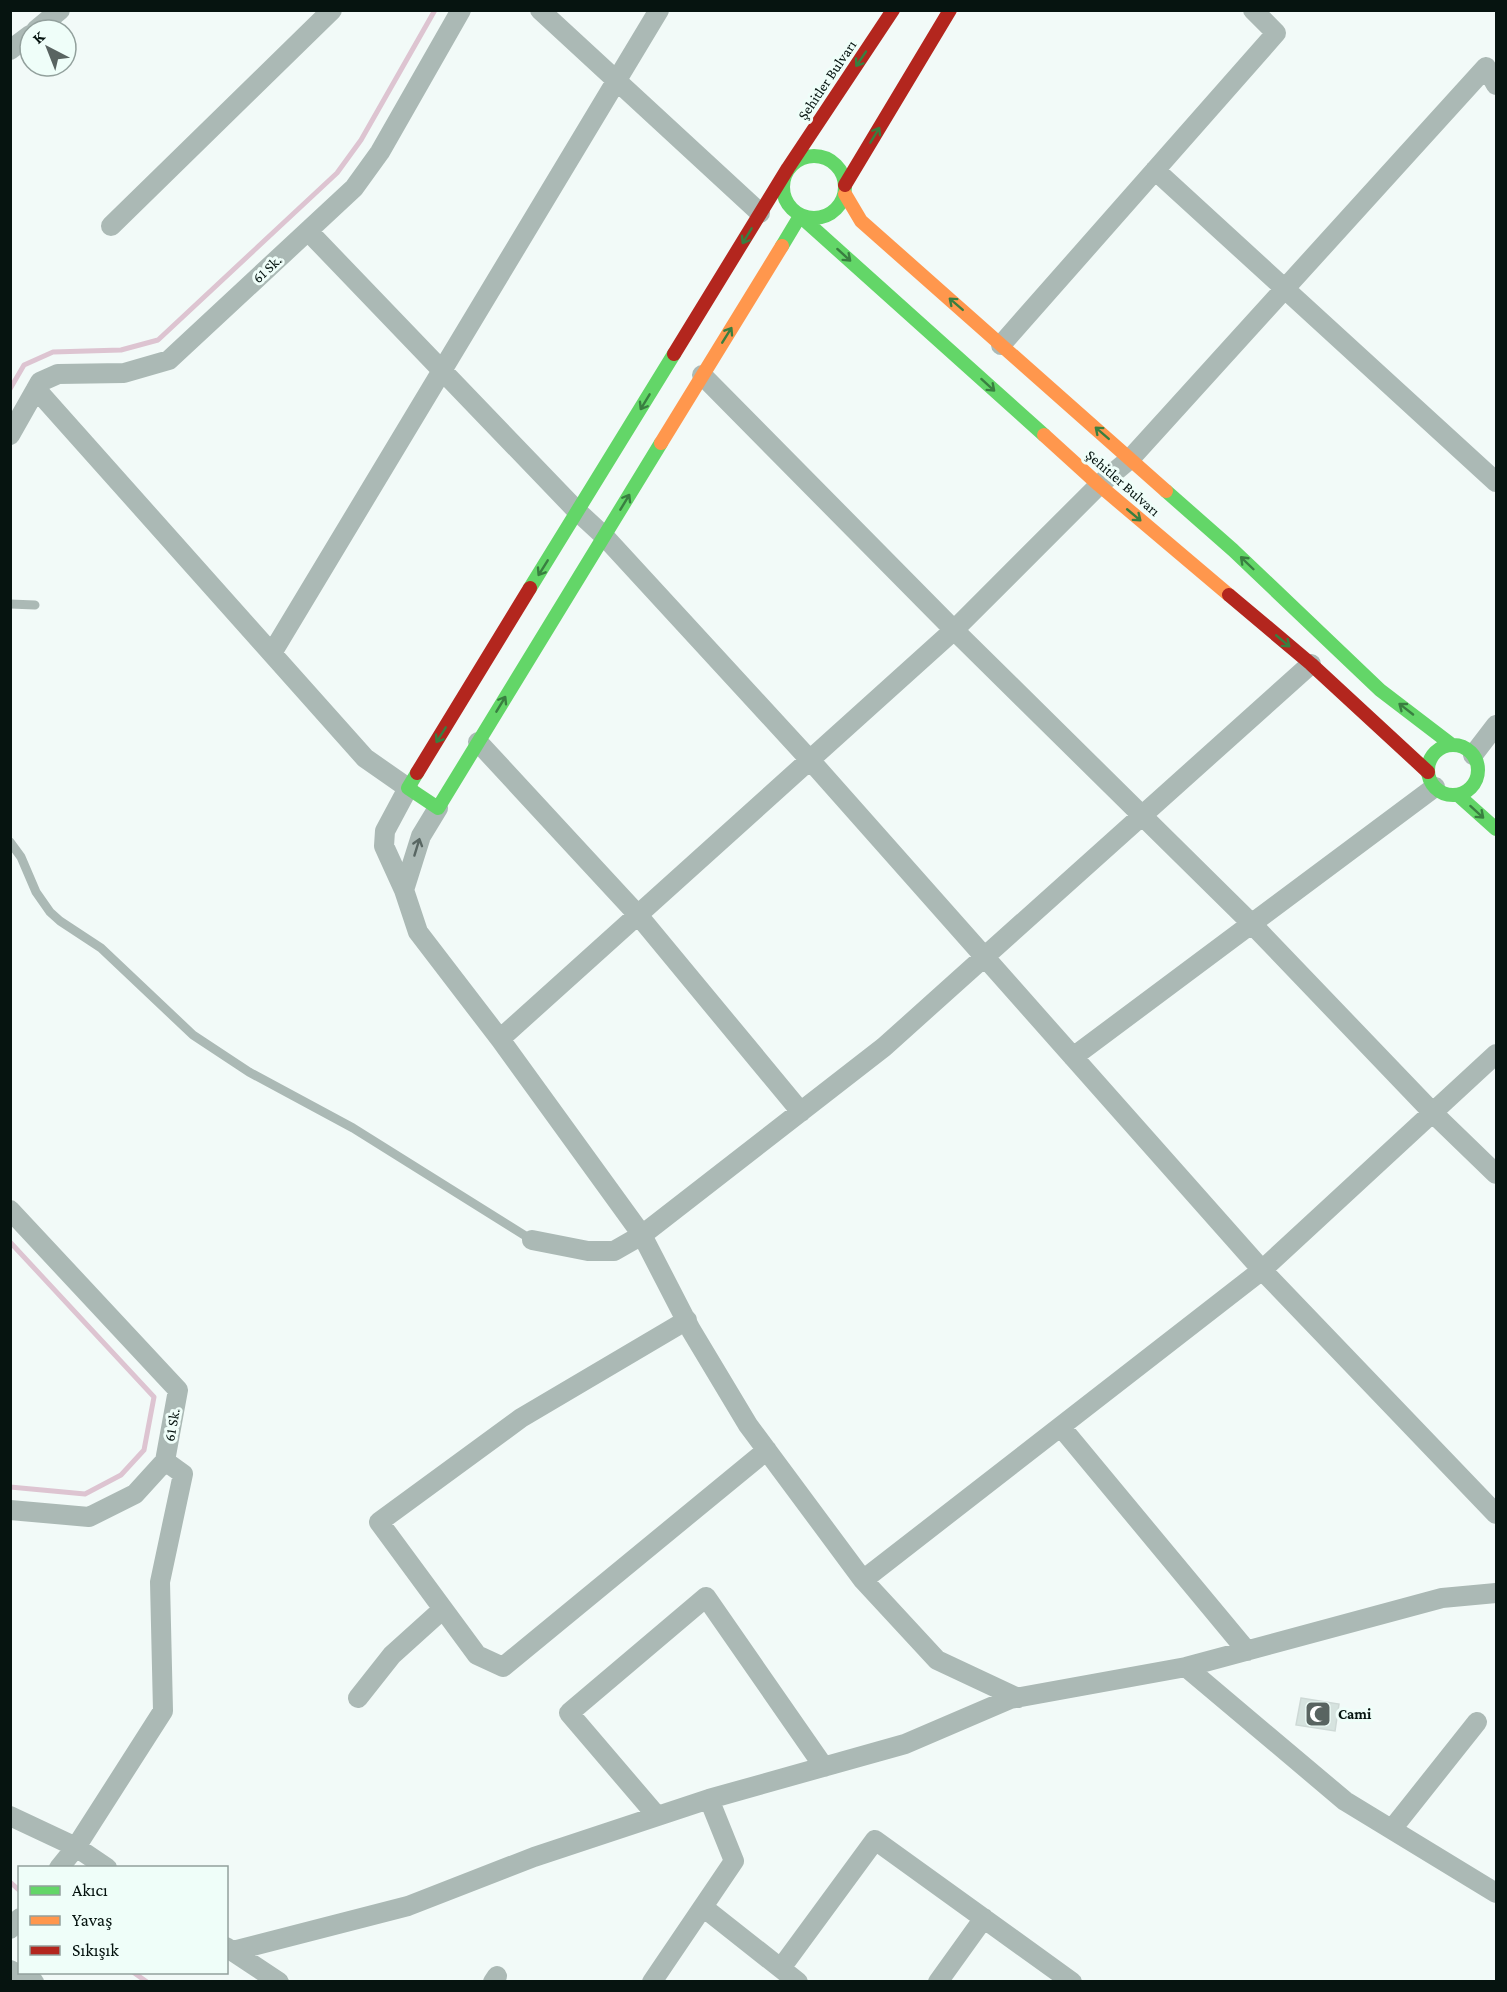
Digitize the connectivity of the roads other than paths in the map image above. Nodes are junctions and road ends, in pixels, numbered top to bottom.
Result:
1 (332, 10) edge
2 (461, 10) edge
3 (540, 10) edge
4 (659, 10) edge
5 (893, 10) edge
6 (950, 10) edge
7 (1253, 10) edge
8 (1491, 63) edge
9 (616, 81) junction
10 (1497, 85) edge
11 (788, 168) junction
12 (1155, 170) junction
13 (845, 189) junction
14 (760, 213) junction
15 (800, 216) junction
16 (111, 226) dead end
17 (308, 231) junction
18 (1284, 288) junction
19 (1001, 345) junction
20 (441, 370) junction
21 (702, 375) junction
22 (36, 389) junction
23 (16, 409) edge
24 (10, 435) edge
25 (1131, 458) junction
26 (1497, 482) edge
27 (1099, 485) junction
28 (578, 512) junction
29 (604, 536) junction
30 (10, 604) edge
31 (35, 605) dead end
32 (954, 630) junction
33 (272, 653) junction
34 (1311, 664) junction
35 (1497, 725) edge
36 (478, 742) junction
37 (1452, 745) junction
38 (810, 760) junction
39 (1475, 762) junction
40 (1431, 780) junction
41 (1490, 780) dead end
42 (408, 788) junction
43 (1458, 795) junction
44 (438, 808) junction
45 (1142, 817) junction
46 (1497, 829) edge
47 (10, 842) edge
48 (404, 890) junction
49 (638, 915) junction
50 (1251, 923) junction
51 (984, 957) junction
52 (500, 1039) junction
53 (1497, 1054) edge
54 (1073, 1057) junction
55 (801, 1112) junction
56 (1434, 1113) junction
57 (1497, 1174) edge
58 (10, 1209) edge
59 (642, 1235) junction
60 (532, 1240) joint
61 (1262, 1270) junction
62 (687, 1320) junction
63 (1061, 1426) junction
64 (767, 1450) junction
65 (165, 1461) junction
66 (10, 1510) edge
67 (1497, 1514) edge
68 (863, 1580) junction
69 (1497, 1593) edge
70 (443, 1609) junction
71 (1247, 1651) junction
72 (1186, 1667) junction
73 (358, 1698) dead end
74 (1018, 1698) junction
75 (1478, 1722) dead end
76 (824, 1767) junction
77 (709, 1799) junction
78 (10, 1816) edge
79 (657, 1816) junction
80 (1392, 1829) junction
81 (76, 1847) junction
82 (61, 1866) edge
83 (104, 1866) edge
84 (1497, 1893) edge
85 (703, 1907) junction
86 (984, 1918) junction
87 (230, 1949) edge
88 (781, 1968) junction
89 (10, 1970) edge
90 (34, 1982) edge
91 (279, 1982) edge
92 (652, 1982) edge
93 (798, 1982) edge
94 (938, 1982) edge
95 (1072, 1982) edge

1 - 16 street
2 - 17 street, 61 Sk.
3 - 9 street
4 - 9 street
5 -> 11 main road, Şehitler Bulvarı
13 -> 6 main road
7 - 12 street
8 - 10 street
8 - 18 street
9 - 14 street
9 - 20 street
11 - 13 main road, Şehitler Bulvarı
11 - 14 main road
11 - 15 main road, Şehitler Bulvarı
12 - 18 street
12 - 19 street
13 - 15 main road
19 -> 13 main road, Şehitler Bulvarı
14 -> 28 main road
21 -> 15 main road
15 -> 27 main road, Şehitler Bulvarı
17 - 20 street
17 - 22 street, 61 Sk.
18 - 25 street
18 - 26 street
25 -> 19 main road, Şehitler Bulvarı
20 - 28 street
20 - 33 street
29 -> 21 main road
21 - 32 street
22 - 23 street, 61 Sk.
22 - 33 street
23 - 24 street, 61 Sk.
25 - 27 street
37 -> 25 main road, Şehitler Bulvarı
27 - 32 street
27 -> 34 main road, Şehitler Bulvarı
28 - 29 street
28 -> 42 main road
36 -> 29 main road
29 - 38 street
30 - 31 lane
32 - 38 street
32 - 45 street
33 - 42 street
34 - 40 main road, Şehitler Bulvarı
34 - 45 street
35 - 39 street
36 - 44 main road
36 - 49 street
37 - 39 main road
37 - 40 main road
38 - 49 street
38 - 51 street
39 - 41 main road
39 - 43 main road
40 - 43 main road
40 - 50 street
42 - 44 main road
42 - 48 street
43 -> 46 main road
48 -> 44 street
45 - 50 street
45 - 51 street
47 - 60 lane
48 - 52 street
49 - 52 street
49 - 55 street
50 - 54 street
50 - 56 street
51 - 54 street
51 - 55 street
52 - 59 street
53 - 56 street
54 - 61 street
55 - 59 street
56 - 57 street
56 - 61 street
58 - 65 street, 61 Sk.
59 - 60 street
59 - 62 street
61 - 63 street
61 - 67 street
62 - 64 street
62 - 70 street
63 - 68 street
63 - 71 street
64 - 68 street
64 - 70 street
65 - 66 street, 61 Sk.
65 - 81 street
68 - 74 street
69 - 71 street
70 - 73 street
71 - 72 street
72 - 74 street
72 - 80 street
74 - 76 street
75 - 80 street
76 - 77 street
76 - 79 street
77 - 79 street
77 - 85 street
78 - 81 street
79 - 87 street
80 - 84 street
81 - 82 street
81 - 83 street
85 - 88 street
85 - 92 street
86 - 88 street
86 - 94 street
86 - 95 street
87 - 91 street
88 - 93 street
89 - 90 street

